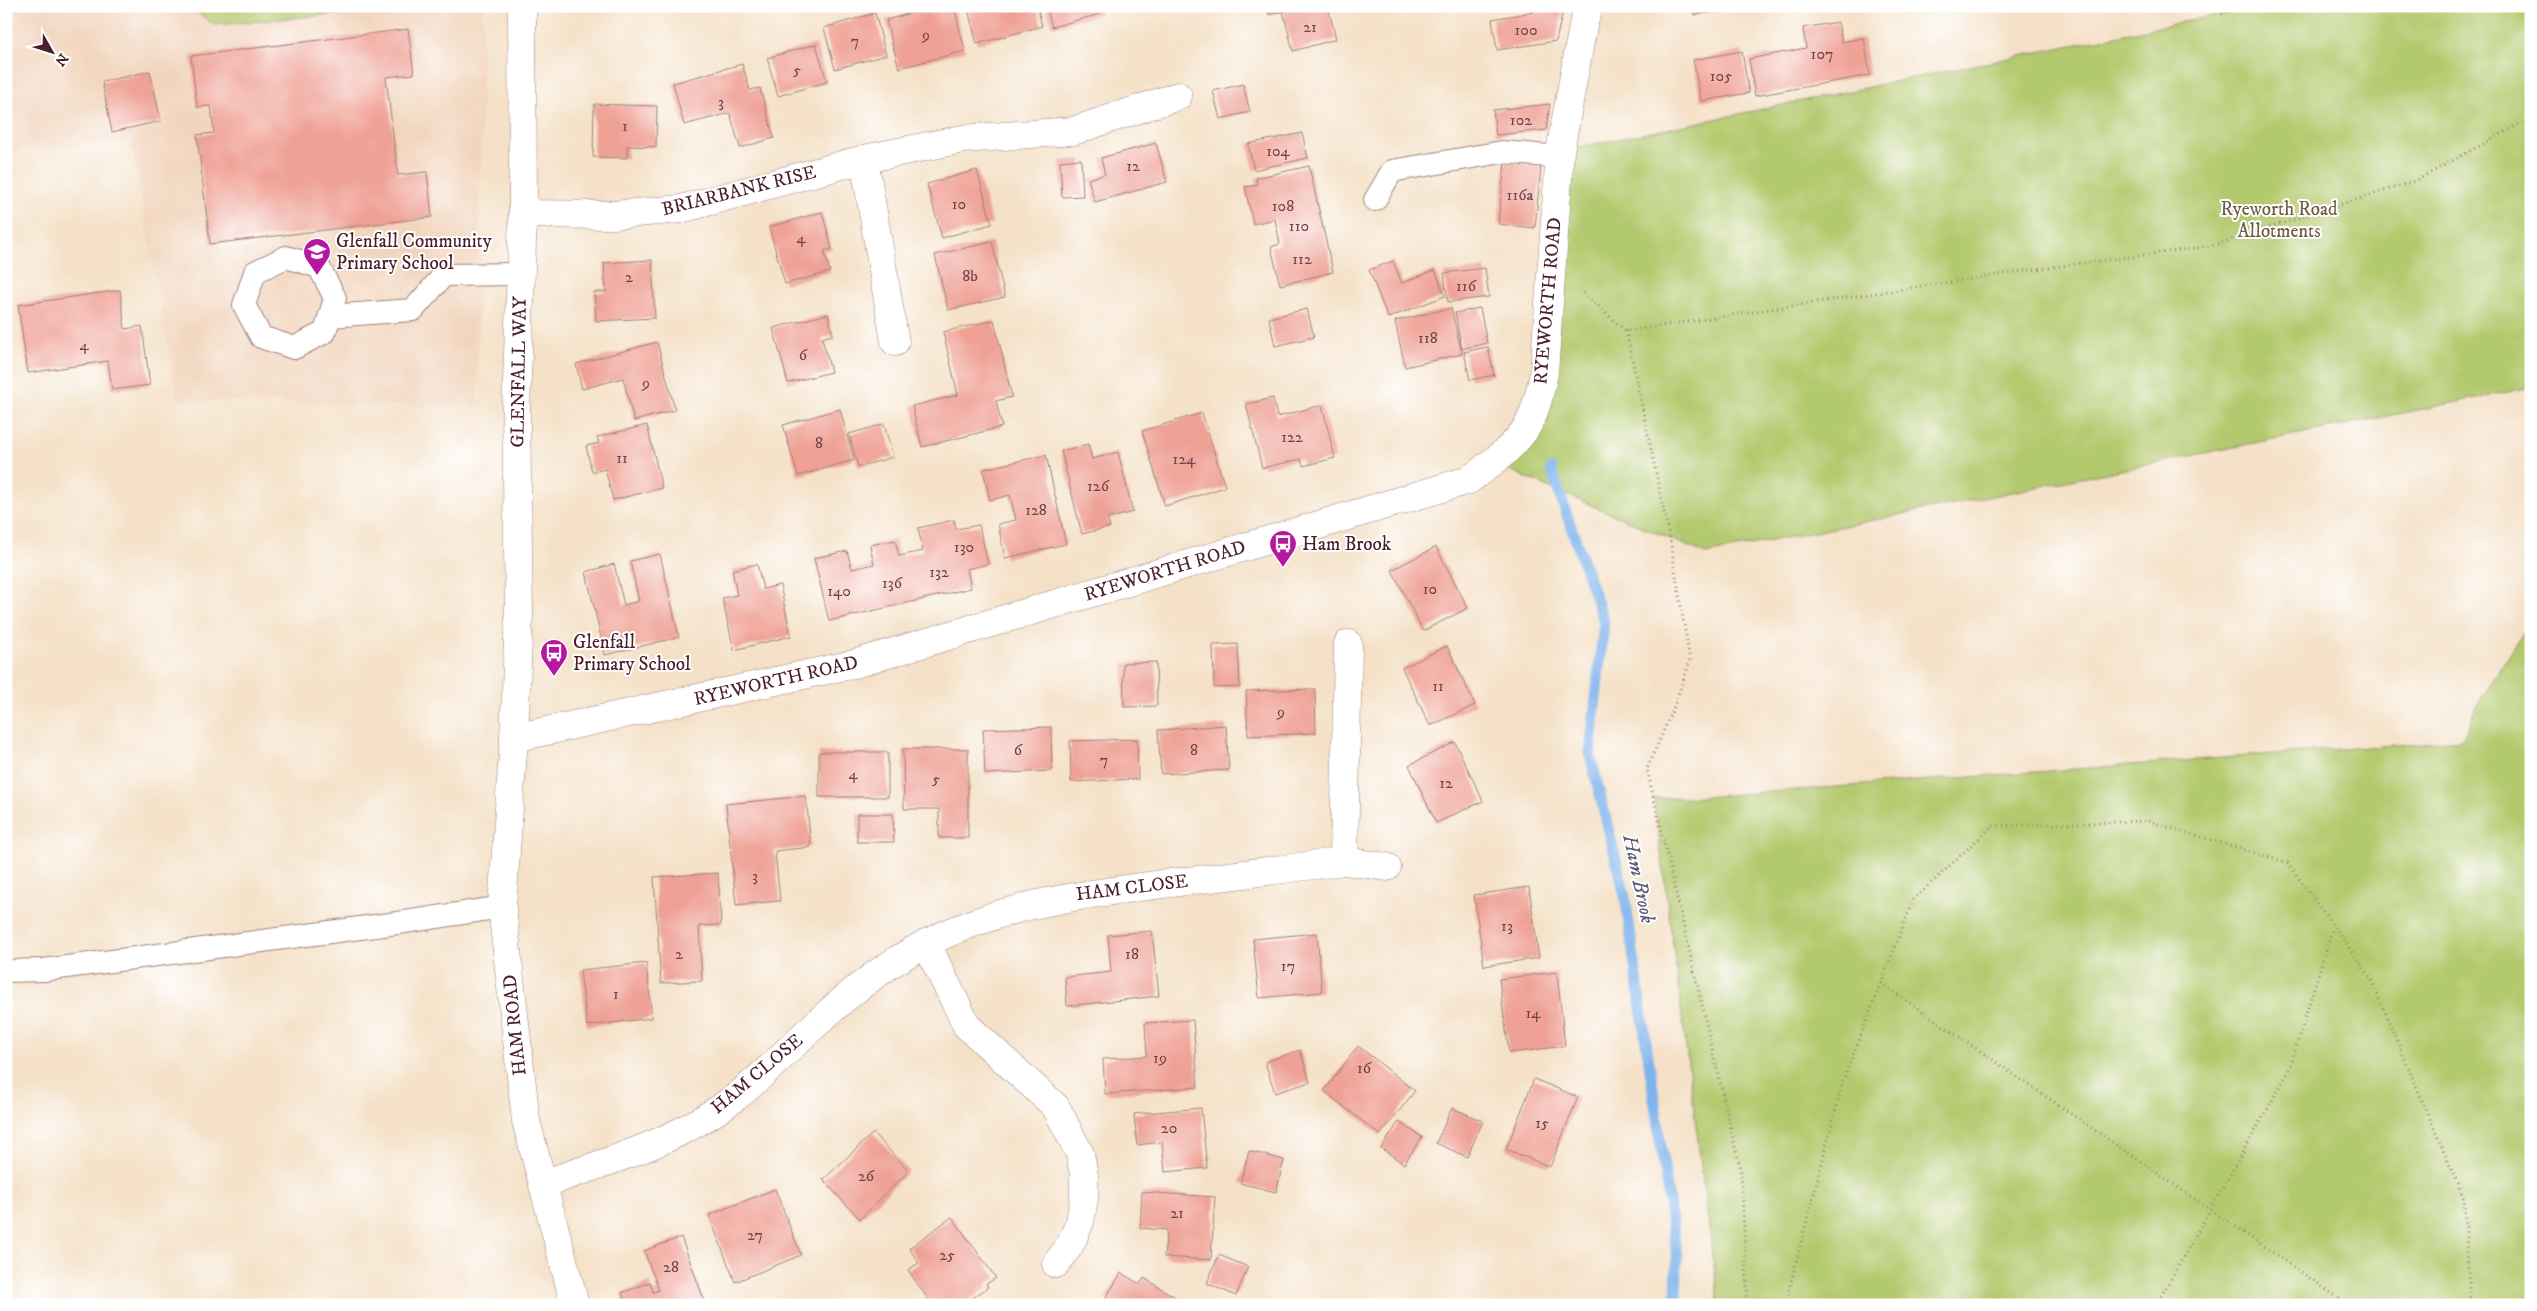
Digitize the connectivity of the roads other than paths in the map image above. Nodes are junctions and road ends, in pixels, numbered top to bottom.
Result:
1 (522, 6) edge
2 (1590, 6) edge
3 (1178, 96) dead end
4 (1560, 158) junction
5 (864, 159) junction
6 (1375, 200) dead end
7 (523, 214) junction
8 (521, 274) junction
9 (330, 316) dead end
10 (895, 342) dead end
11 (1348, 644) dead end
12 (514, 738) junction
13 (1344, 861) junction
14 (1387, 868) dead end
15 (502, 907) junction
16 (926, 943) junction
17 (6, 971) edge
18 (543, 1184) junction
19 (1056, 1264) dead end
20 (576, 1305) edge

1 - 7 street, GLENFALL WAY
2 - 4 street, RYEWORTH ROAD
3 - 5 street, BRIARBANK RISE
4 - 6 lane
4 - 12 street, RYEWORTH ROAD
5 - 7 street, BRIARBANK RISE
5 - 10 street
7 - 8 street, GLENFALL WAY
8 - 9 lane
8 - 12 street, GLENFALL WAY
11 - 13 street
12 - 15 street, HAM ROAD
13 - 14 street, HAM CLOSE
13 - 16 street, HAM CLOSE
15 - 17 lane
15 - 18 street, HAM ROAD
16 - 18 street, HAM CLOSE
16 - 19 street
18 - 20 street, HAM ROAD

